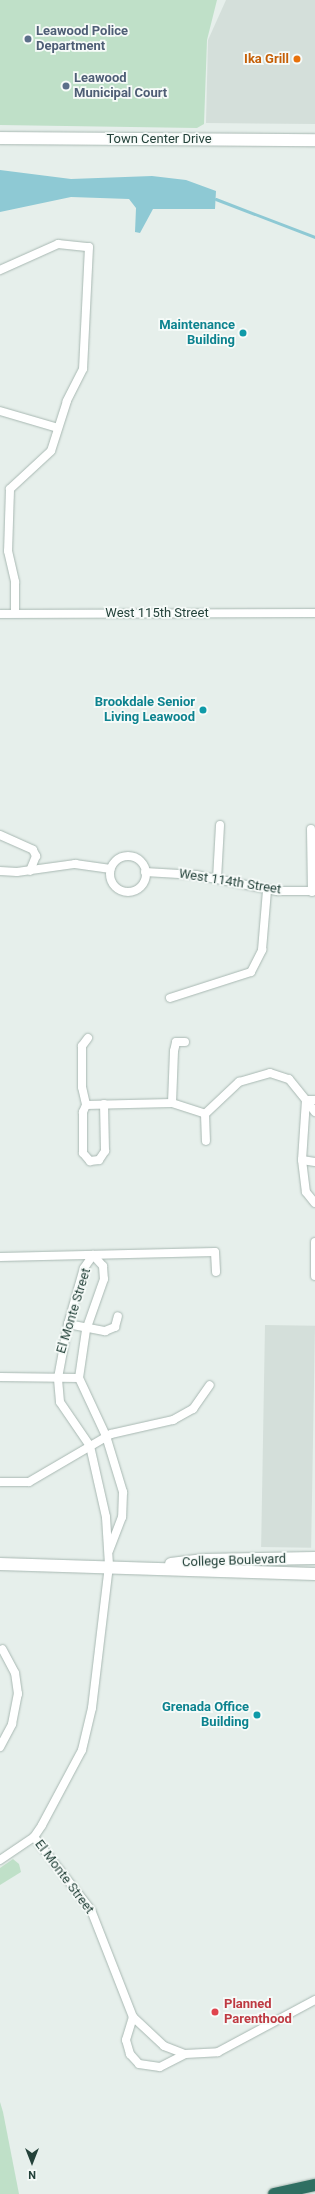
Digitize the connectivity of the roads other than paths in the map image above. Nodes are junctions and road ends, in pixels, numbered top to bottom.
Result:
1 (1, 139) edge
2 (315, 140) edge
3 (0, 270) edge
4 (0, 411) edge
5 (58, 428) junction
6 (315, 613) edge
7 (0, 614) edge
8 (14, 614) junction
9 (220, 825) dead end
10 (311, 829) dead end
11 (0, 835) edge
12 (111, 869) junction
13 (0, 871) edge
14 (30, 871) junction
15 (145, 872) junction
16 (217, 878) junction
17 (267, 890) junction
18 (314, 891) edge
19 (170, 998) dead end
20 (88, 1038) dead end
21 (185, 1042) dead end
22 (306, 1100) junction
23 (315, 1100) edge
24 (172, 1103) junction
25 (104, 1104) junction
26 (86, 1105) junction
27 (315, 1112) edge
28 (205, 1114) junction
29 (206, 1141) dead end
30 (302, 1160) junction
31 (315, 1162) edge
32 (315, 1201) edge
33 (315, 1242) edge
34 (93, 1255) junction
35 (0, 1257) edge
36 (216, 1272) dead end
37 (315, 1276) edge
38 (118, 1316) dead end
39 (68, 1324) junction
40 (86, 1330) junction
41 (0, 1377) edge
42 (58, 1378) junction
43 (79, 1378) junction
44 (210, 1384) dead end
45 (106, 1436) junction
46 (90, 1446) junction
47 (0, 1482) edge
48 (109, 1551) junction
49 (315, 1558) edge
50 (0, 1564) edge
51 (109, 1565) junction
52 (154, 1566) junction
53 (315, 1574) edge
54 (2, 1649) dead end
55 (0, 1748) edge
56 (34, 1837) junction
57 (0, 1860) edge
58 (315, 2000) edge
59 (133, 2017) junction
60 (185, 2054) junction
61 (315, 2184) edge
62 (274, 2194) edge

1 - 2 main road, Town Center Drive
3 - 5 street
4 - 5 street
5 - 8 street
6 - 8 street, West 115th Street
7 - 8 street, West 115th Street
9 - 16 street
10 - 18 street
11 - 14 street
12 - 14 street
12 - 15 street
12 - 15 street
13 - 14 street
15 - 16 street, West 114th Street
16 - 17 street, West 114th Street
17 - 18 street, West 114th Street
17 - 19 street
20 - 26 street
21 - 24 street
22 - 23 street
22 - 27 street
22 - 28 street
22 - 30 street
24 - 25 street
24 - 28 street
25 - 26 street
25 - 26 street
28 - 29 street
30 - 31 street
30 - 32 street
33 - 37 street
34 - 35 street
34 - 36 street
34 - 39 street, El Monte Street
34 - 40 street, El Monte Street
38 - 40 street
39 - 40 street
39 - 42 street, El Monte Street
40 - 43 street, El Monte Street
41 - 42 street
42 - 43 street
42 - 46 street, El Monte Street
43 - 45 street, El Monte Street
44 - 45 street
45 - 46 street
45 - 48 street, El Monte Street
46 - 47 street
46 - 48 street, El Monte Street
48 - 51 street, El Monte Street
49 - 52 main road, College Boulevard
50 - 51 main road, College Boulevard
51 - 52 main road, College Boulevard
51 - 56 street, El Monte Street
52 - 53 main road, College Boulevard
54 - 55 street
56 - 57 street
56 - 59 street, El Monte Street
58 - 60 street
59 - 60 street, El Monte Street
59 - 60 street
61 - 62 highway

